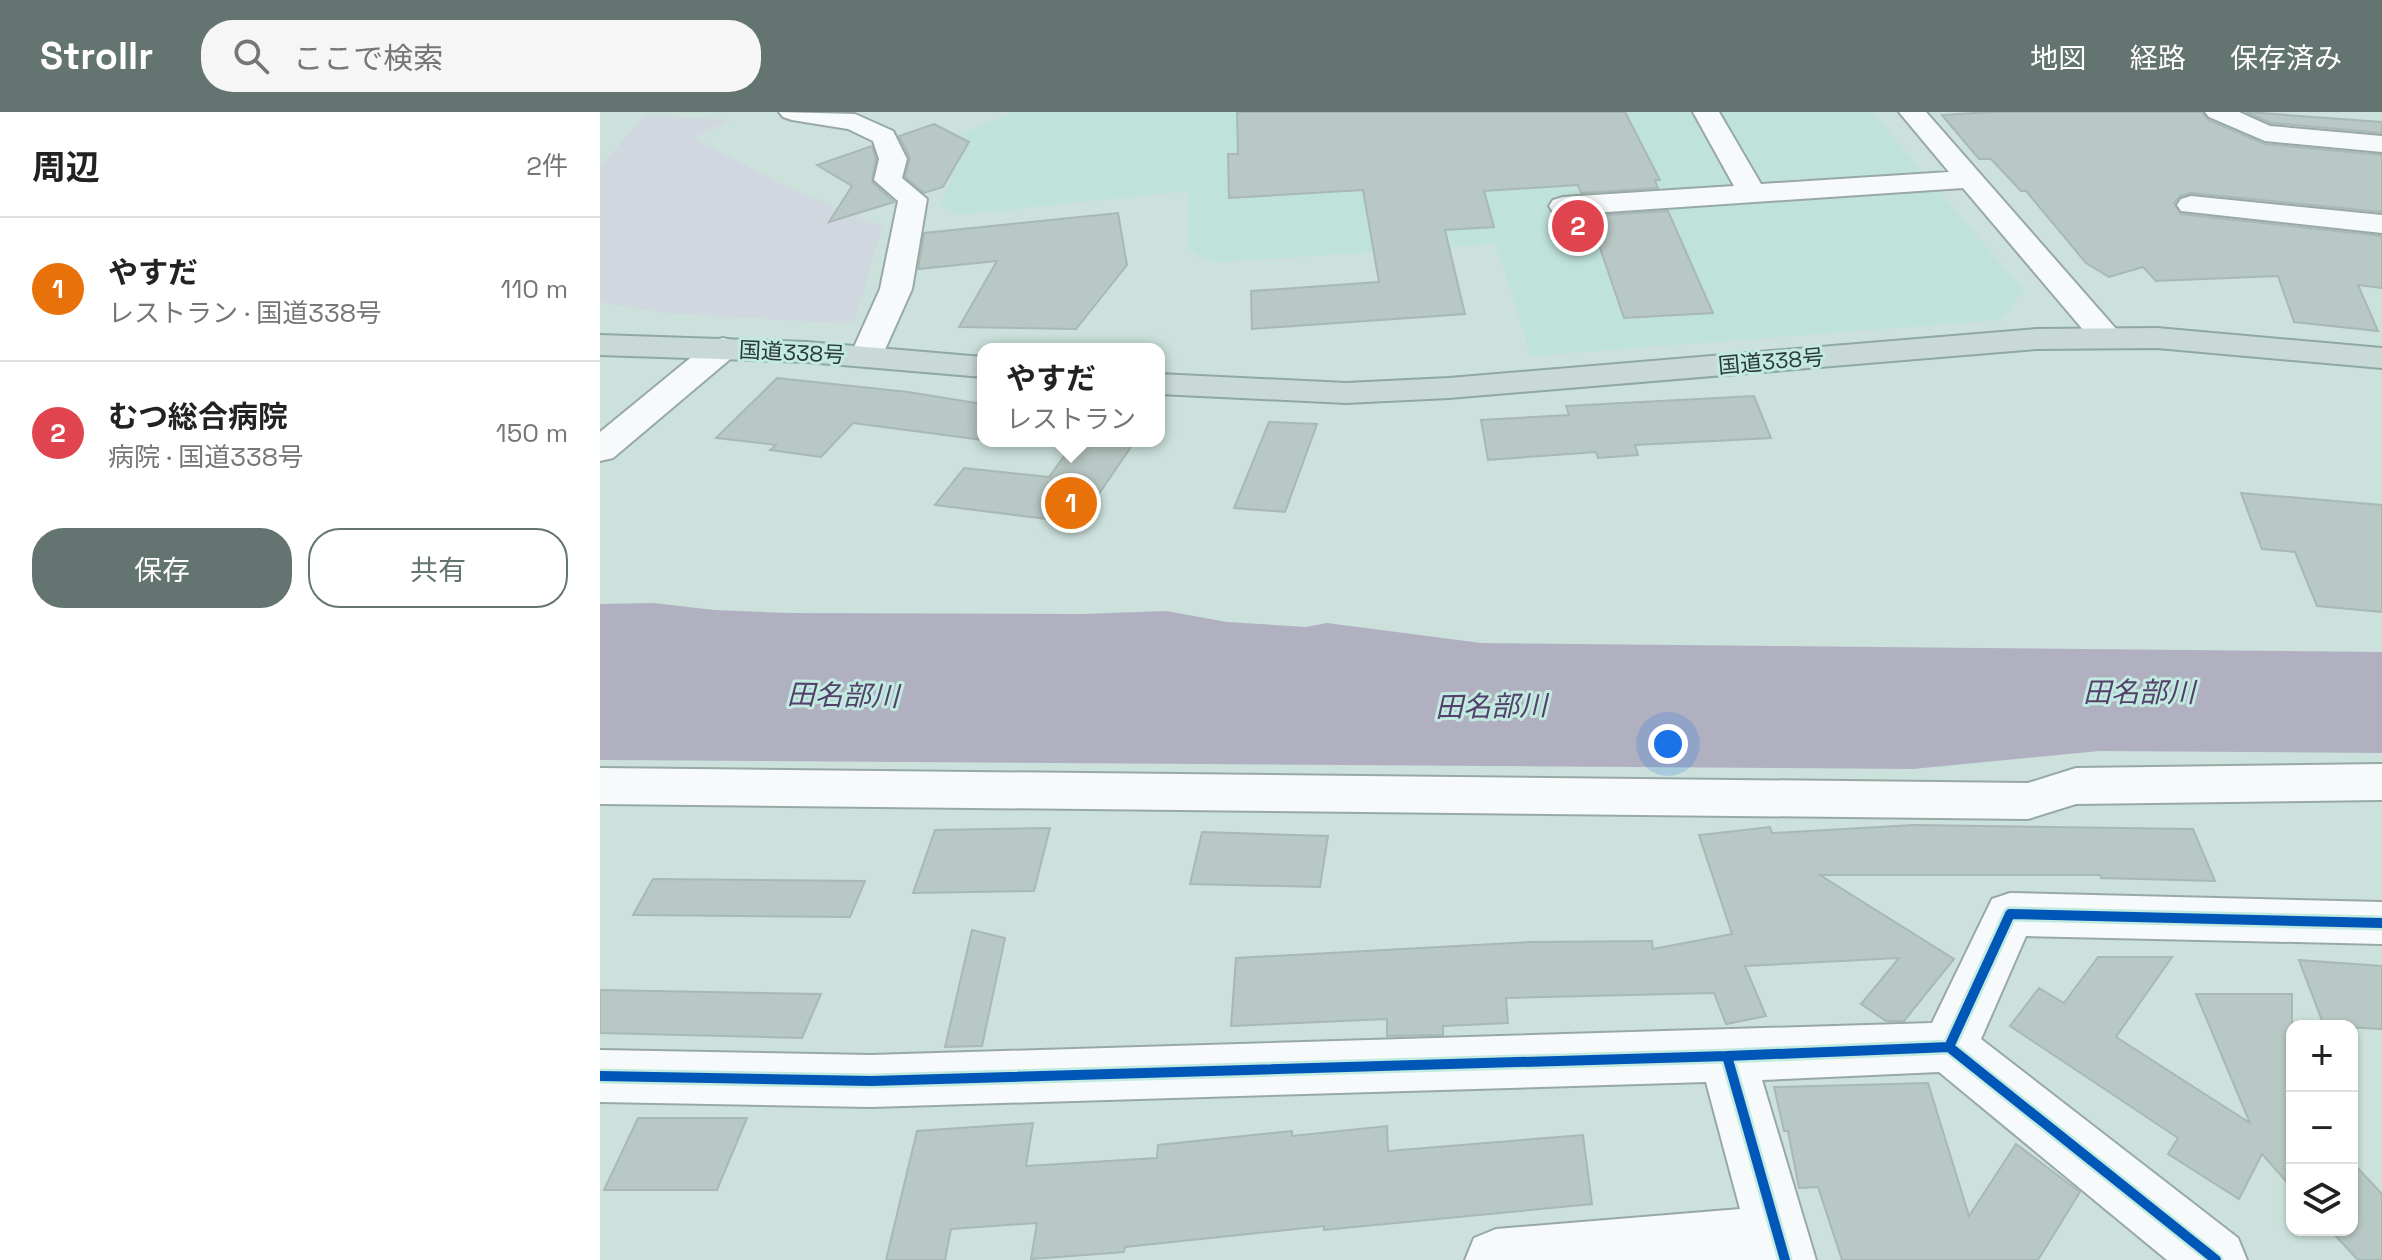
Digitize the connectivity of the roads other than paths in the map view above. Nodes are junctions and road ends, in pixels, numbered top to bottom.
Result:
1 (792, 112) edge
2 (1706, 112) edge
3 (1912, 112) edge
4 (2218, 112) edge
5 (2382, 144) edge
6 (1971, 179) junction
7 (1752, 194) junction
8 (2191, 205) dead end
9 (1563, 206) dead end
10 (2382, 224) edge
11 (2108, 338) junction
12 (607, 342) edge
13 (723, 348) junction
14 (867, 356) junction
15 (2379, 363) edge
16 (977, 366) edge
17 (1165, 384) edge
18 (600, 450) edge
19 (2382, 782) edge
20 (600, 786) edge
21 (2382, 923) edge
22 (1949, 1047) junction
23 (1727, 1056) junction
24 (600, 1076) edge
25 (1781, 1248) edge
26 (1496, 1260) edge
27 (2216, 1260) edge

1 - 14 street
2 - 7 street
3 - 6 street
4 - 5 street
6 - 7 street
6 - 11 street
7 - 9 street
8 - 10 street
11 - 15 highway, 国道338号
11 - 17 highway, 国道338号
12 - 13 highway, 国道338号
13 - 14 highway, 国道338号
13 - 18 street
14 - 16 highway, 国道338号
19 - 20 street
21 - 22 street
22 - 23 street
22 - 27 street
23 - 24 street
23 - 25 street
25 - 26 street

